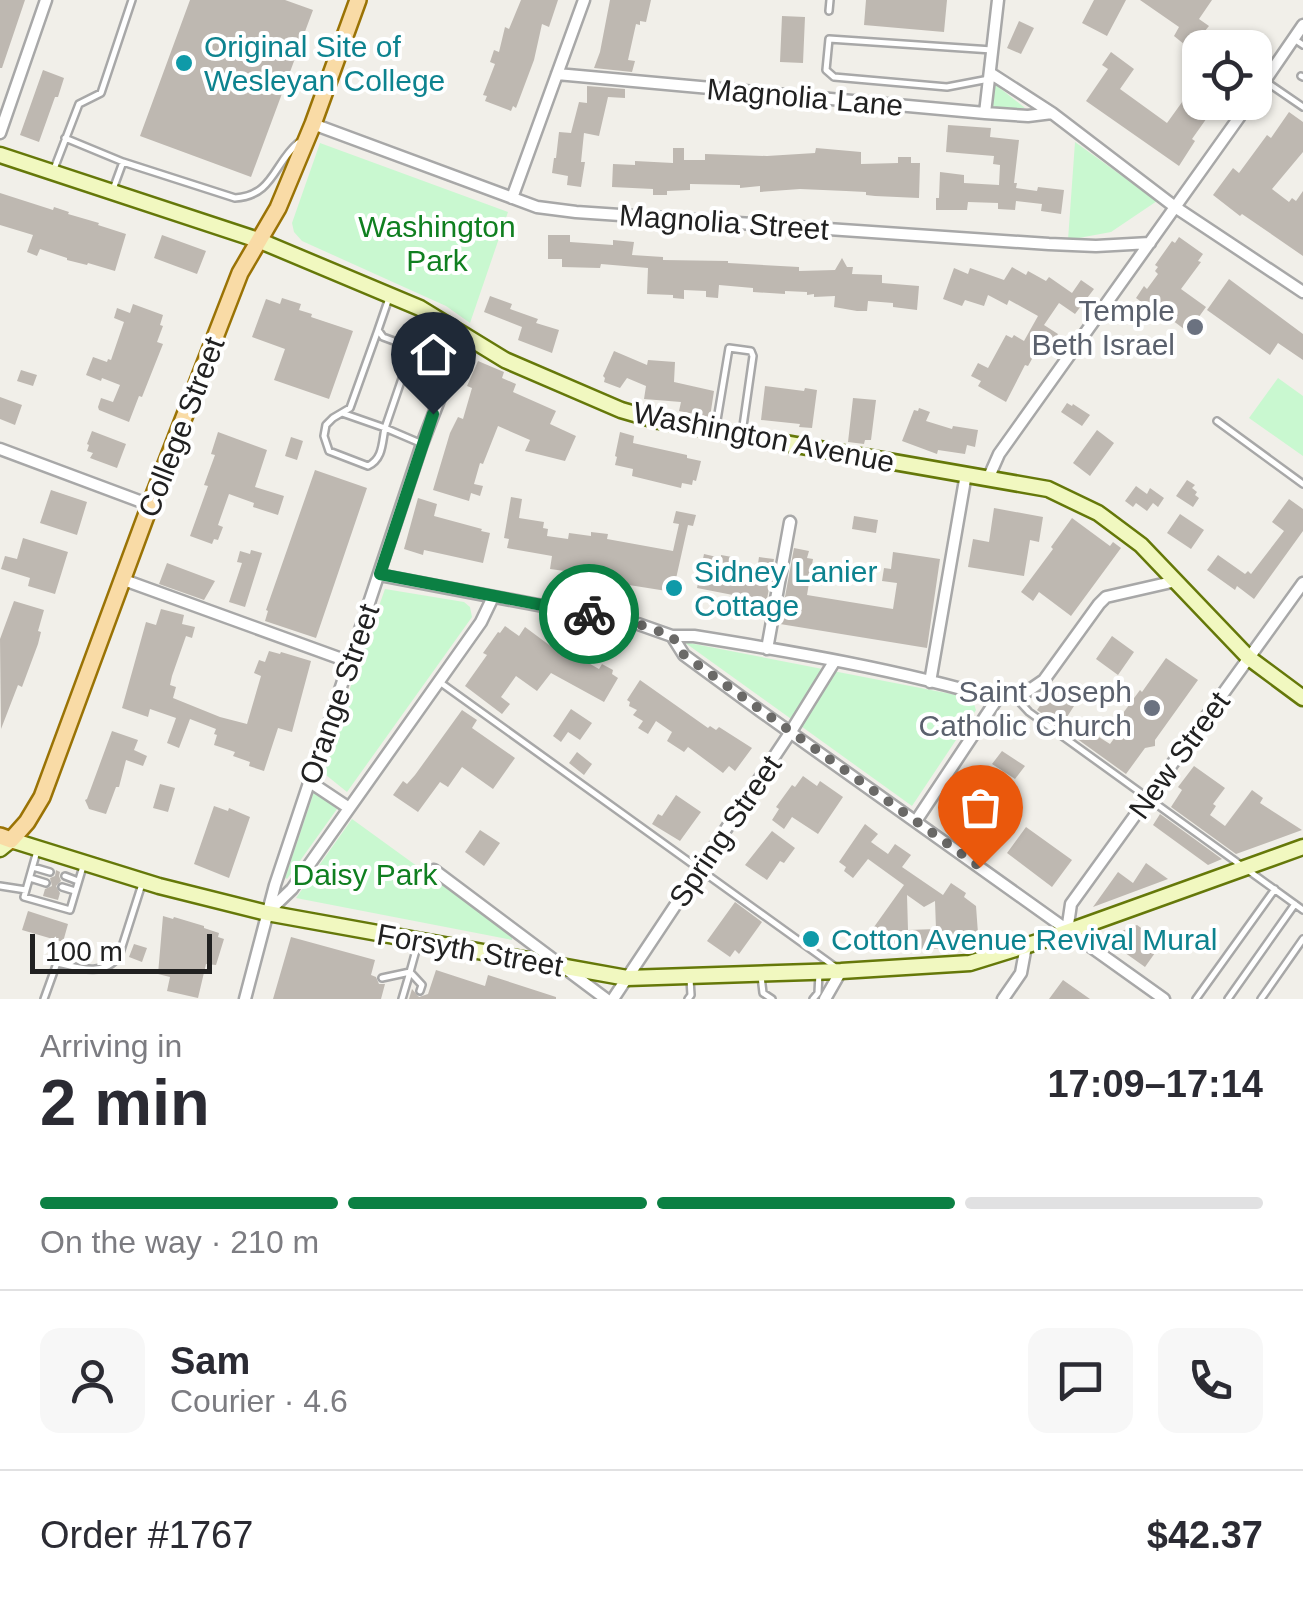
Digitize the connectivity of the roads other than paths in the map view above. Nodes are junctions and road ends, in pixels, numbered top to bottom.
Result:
1 (46, 0) edge
2 (132, 0) edge
3 (358, 0) edge
4 (584, 0) edge
5 (830, 0) edge
6 (998, 0) edge
7 (829, 12) dead end
8 (1303, 25) edge
9 (1298, 42) edge
10 (992, 50) junction
11 (1272, 73) edge
12 (557, 74) junction
13 (989, 76) junction
14 (1272, 85) edge
15 (1303, 108) edge
16 (1052, 112) junction
17 (985, 113) junction
18 (1237, 120) edge
19 (310, 129) junction
20 (0, 133) edge
21 (65, 138) junction
22 (0, 154) edge
23 (123, 162) junction
24 (53, 172) junction
25 (112, 192) junction
26 (512, 198) junction
27 (1175, 207) junction
28 (258, 240) junction
29 (1150, 243) junction
30 (1303, 292) edge
31 (390, 296) junction
32 (378, 330) junction
33 (464, 336) junction
34 (342, 413) junction
35 (1216, 421) dead end
36 (385, 428) junction
37 (716, 431) junction
38 (742, 436) junction
39 (422, 444) junction
40 (0, 449) edge
41 (966, 474) junction
42 (988, 478) junction
43 (1303, 484) edge
44 (150, 505) junction
45 (790, 522) dead end
46 (380, 574) junction
47 (124, 580) junction
48 (1176, 580) junction
49 (1303, 583) edge
50 (493, 597) junction
51 (672, 636) junction
52 (768, 649) junction
53 (1250, 658) junction
54 (350, 662) junction
55 (834, 662) junction
56 (439, 681) junction
57 (930, 682) junction
58 (1014, 696) junction
59 (1303, 698) edge
60 (996, 699) junction
61 (790, 733) junction
62 (310, 782) junction
63 (1147, 799) junction
64 (349, 808) junction
65 (916, 821) junction
66 (4, 842) edge
67 (1303, 847) edge
68 (38, 848) junction
69 (84, 863) junction
70 (33, 866) junction
71 (1247, 867) junction
72 (700, 869) junction
73 (434, 870) dead end
74 (50, 872) dead end
75 (65, 876) dead end
76 (30, 878) junction
77 (78, 880) junction
78 (143, 882) junction
79 (46, 883) dead end
80 (0, 886) edge
81 (62, 888) dead end
82 (1275, 889) junction
83 (26, 890) junction
84 (75, 891) junction
85 (1295, 904) junction
86 (1303, 910) edge
87 (267, 913) junction
88 (1067, 931) junction
89 (418, 940) junction
90 (1303, 940) edge
91 (1026, 946) junction
92 (566, 968) junction
93 (841, 971) junction
94 (410, 972) junction
95 (819, 972) junction
96 (761, 974) junction
97 (690, 976) junction
98 (382, 978) dead end
99 (626, 978) junction
100 (420, 992) dead end
101 (44, 999) edge
102 (245, 999) edge
103 (402, 999) edge
104 (610, 999) edge
105 (688, 999) edge
106 (772, 999) edge
107 (814, 999) edge
108 (825, 999) edge
109 (1003, 999) edge
110 (1164, 999) edge
111 (1196, 999) edge
112 (1228, 999) edge
113 (1261, 999) edge

1 - 20 street
2 - 21 lane
3 - 19 main road, College Street
4 - 12 street
5 - 7 lane
6 - 10 street
8 - 9 street
9 - 11 street
10 - 13 street
10 - 13 lane
12 - 17 street, Magnolia Lane
12 - 26 street
13 - 16 street
13 - 17 street
14 - 15 lane
16 - 17 street, Magnolia Lane
16 - 27 street
18 - 27 street
19 - 23 lane
19 - 26 street, Magnolia Street
19 - 28 main road, College Street
21 - 23 lane
21 - 24 lane
22 - 24 street, Washington Avenue
23 - 25 lane
24 - 25 street, Washington Avenue
25 - 28 street, Washington Avenue
26 - 29 street, Magnolia Street
27 - 29 street
27 - 30 street
28 - 31 street, Washington Avenue
28 - 44 main road, College Street
29 - 42 street
31 - 32 lane
31 - 33 street, Washington Avenue
32 - 34 lane
32 - 36 lane
33 - 37 street, Washington Avenue
33 - 39 street, Orange Street
34 - 36 lane
34 - 36 lane
35 - 43 lane
36 - 39 lane
37 - 38 street, Washington Avenue
37 - 38 lane
38 - 41 street, Washington Avenue
39 - 46 street, Orange Street
40 - 44 street
41 - 42 street, Washington Avenue
41 - 57 street
42 - 48 street, Washington Avenue
44 - 47 main road, College Street
45 - 52 street
46 - 50 street
46 - 54 street, Orange Street
47 - 54 street
47 - 66 main road, College Street
48 - 53 street, Washington Avenue
48 - 58 street
49 - 53 street, New Street
50 - 51 street
50 - 56 street
51 - 52 street
51 - 61 street
52 - 55 street
53 - 59 street, Washington Avenue
53 - 63 street, New Street
54 - 62 street, Orange Street
55 - 57 street
55 - 61 street, Spring Street
56 - 64 street
56 - 72 lane
57 - 60 street
58 - 60 street
58 - 63 lane
60 - 65 street
61 - 65 street
61 - 72 street, Spring Street
62 - 64 street
62 - 87 street, Orange Street
63 - 71 lane
63 - 88 street, New Street
64 - 87 street
65 - 88 street
66 - 68 street, Forsyth Street
67 - 71 street, Forsyth Street
68 - 69 street, Forsyth Street
68 - 70 lane
69 - 77 lane
69 - 78 street, Forsyth Street
70 - 74 lane
70 - 76 lane
71 - 82 lane
71 - 88 street, Forsyth Street
72 - 93 lane
72 - 99 street, Spring Street
73 - 92 street
75 - 77 lane
76 - 79 lane
76 - 83 lane
77 - 84 lane
78 - 87 street, Forsyth Street
78 - 101 lane
80 - 83 lane
81 - 84 lane
82 - 85 lane
82 - 111 lane
83 - 84 lane
85 - 86 lane
85 - 112 lane
87 - 89 street, Forsyth Street
87 - 102 street, Orange Street
88 - 91 street, Forsyth Street
88 - 110 street
89 - 92 street, Forsyth Street
89 - 94 lane
90 - 113 lane
91 - 93 street, Forsyth Street
91 - 109 street
92 - 99 street, Forsyth Street
92 - 104 street
93 - 95 street, Forsyth Street
93 - 108 street
94 - 98 lane
94 - 100 lane
94 - 103 lane
95 - 96 street, Forsyth Street
95 - 107 lane
96 - 97 street, Forsyth Street
96 - 106 lane
97 - 99 street, Forsyth Street
97 - 105 lane
99 - 104 street, Spring Street

